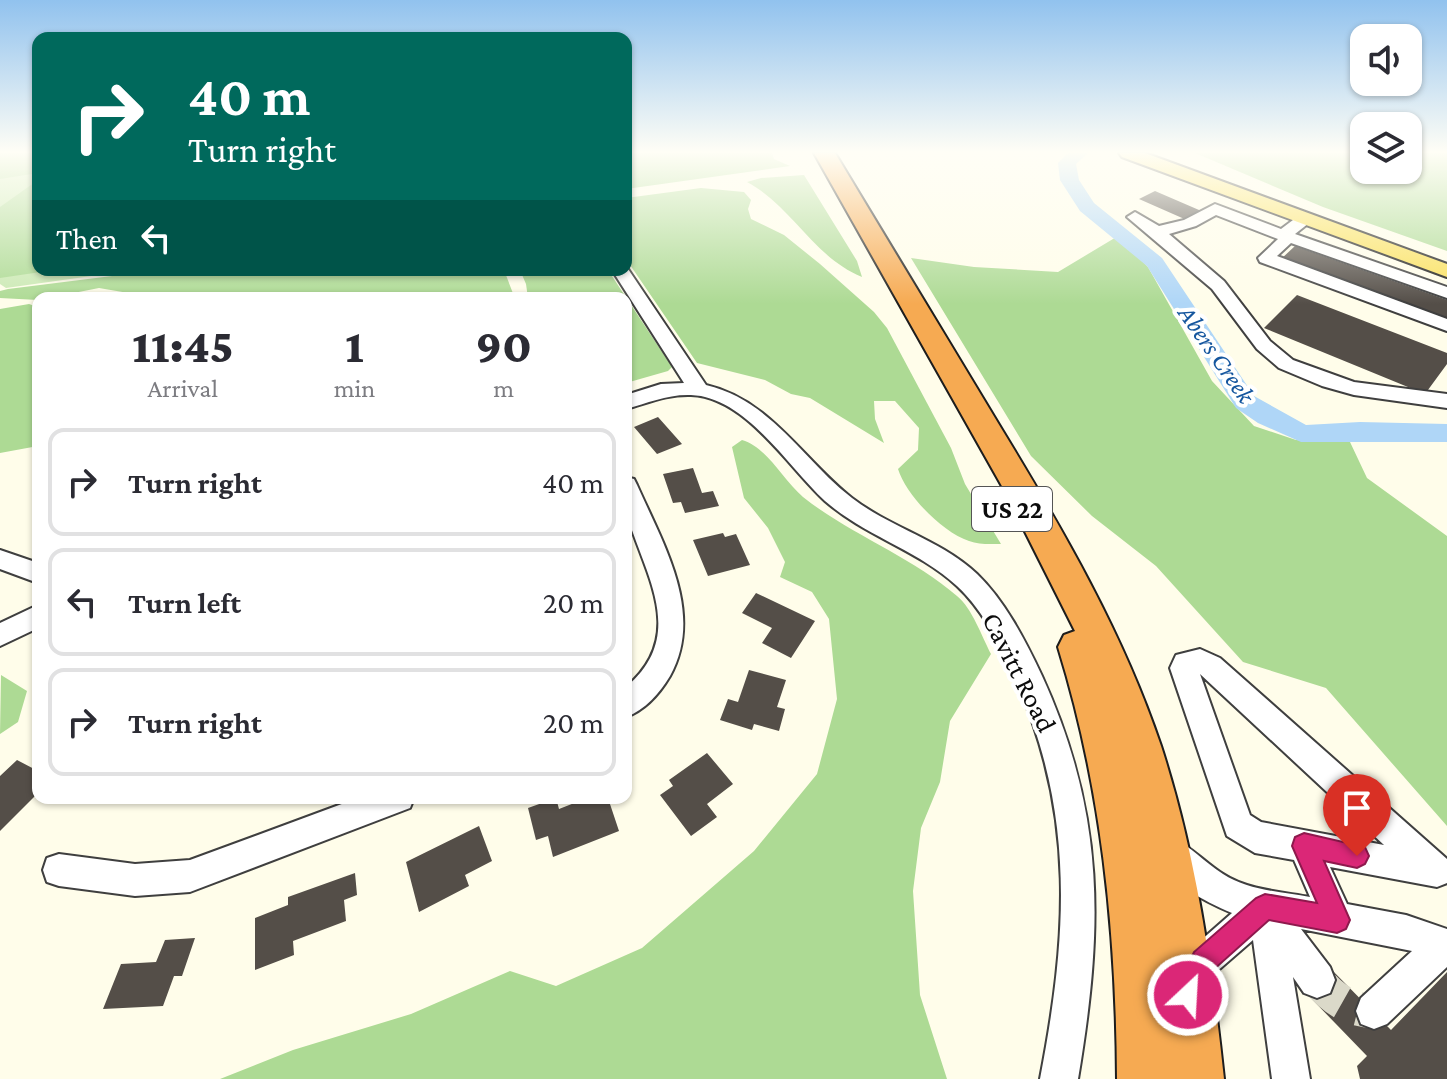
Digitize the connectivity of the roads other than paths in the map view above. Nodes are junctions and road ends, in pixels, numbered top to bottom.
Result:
1 (840, 203) edge
2 (854, 203) edge
3 (1260, 203) edge
4 (1135, 217) dead end
5 (1303, 220) junction
6 (1157, 232) junction
7 (1286, 236) junction
8 (1447, 271) edge
9 (624, 276) edge
10 (1447, 293) edge
11 (1447, 325) edge
12 (698, 389) junction
13 (632, 400) edge
14 (1447, 401) edge
15 (632, 500) edge
16 (0, 559) edge
17 (32, 571) edge
18 (32, 619) edge
19 (0, 635) edge
20 (632, 699) edge
21 (383, 804) edge
22 (1304, 846) junction
23 (1165, 849) junction
24 (59, 870) dead end
25 (1442, 876) edge
26 (1265, 907) junction
27 (1337, 920) junction
28 (1446, 945) edge
29 (1317, 980) tunnel mouth
30 (1188, 995) junction
31 (1374, 1011) dead end
32 (1059, 1079) edge
33 (1146, 1079) edge
34 (1195, 1079) edge
35 (1291, 1079) edge

1 - 33 highway, US 22
2 - 23 highway, US 22
3 - 5 main road
4 - 6 street
5 - 7 street
5 - 8 main road
6 - 7 street
6 - 14 street
7 - 10 street
7 - 11 street
9 - 12 street
12 - 13 street, Cavitt Road
12 - 32 street, Cavitt Road
15 - 20 street
16 - 17 street
18 - 19 street
21 - 24 street
22 - 25 street
22 - 25 street
22 - 27 street
23 - 26 street
23 - 30 highway, US 22
26 - 27 street
26 - 29 street
26 - 30 street
26 - 35 street
27 - 28 street
28 - 31 street
30 - 34 highway, US 22

